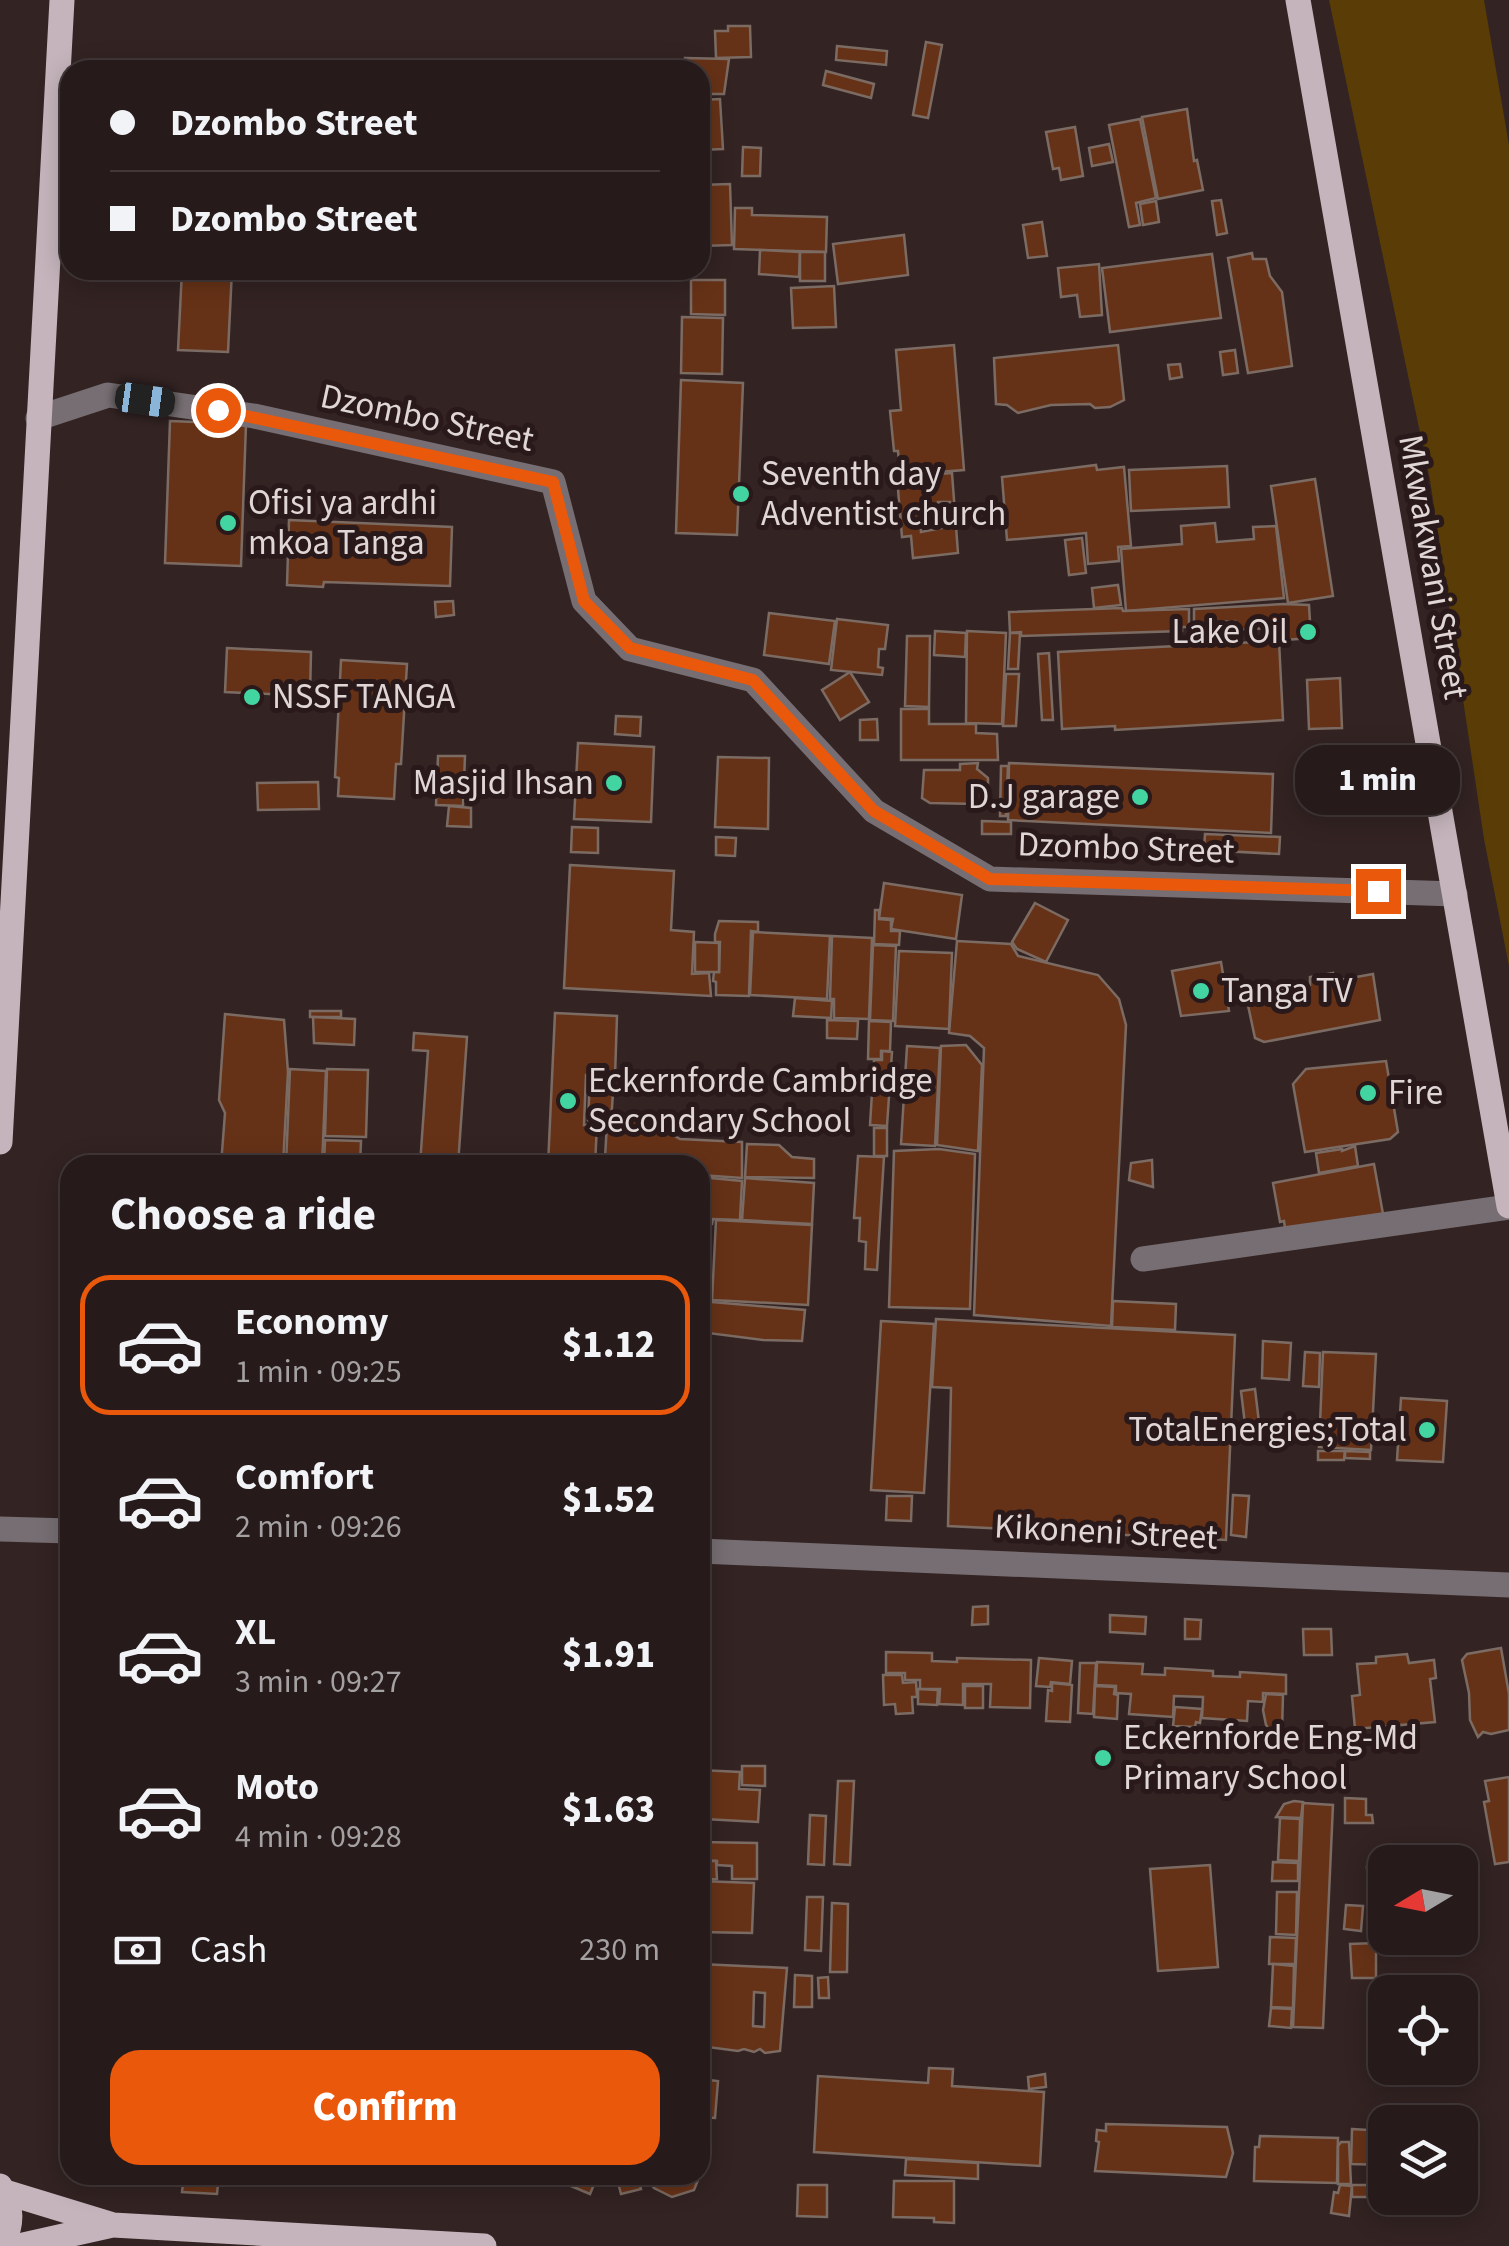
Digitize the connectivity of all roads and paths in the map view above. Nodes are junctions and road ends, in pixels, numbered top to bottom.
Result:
1 (62, 0) edge
2 (1298, 0) edge
3 (38, 418) junction
4 (8, 816) edge
5 (1455, 894) junction
6 (0, 1142) edge
7 (1509, 1206) edge
8 (1144, 1259) dead end
9 (0, 1529) edge
10 (60, 1530) edge
11 (710, 1551) edge
12 (1509, 1586) edge
13 (2, 2189) edge
14 (113, 2225) junction
15 (1, 2246) edge
16 (19, 2246) edge
17 (484, 2246) edge

1 - 3 main road
2 - 5 main road, Mkwakwani Street
3 - 4 main road
3 - 5 street, Dzombo Street
4 - 6 main road
5 - 7 main road, Mkwakwani Street
7 - 8 street
9 - 10 street
11 - 12 street, Kikoneni Street
13 - 14 main road
13 - 15 main road
14 - 16 main road
14 - 17 main road

